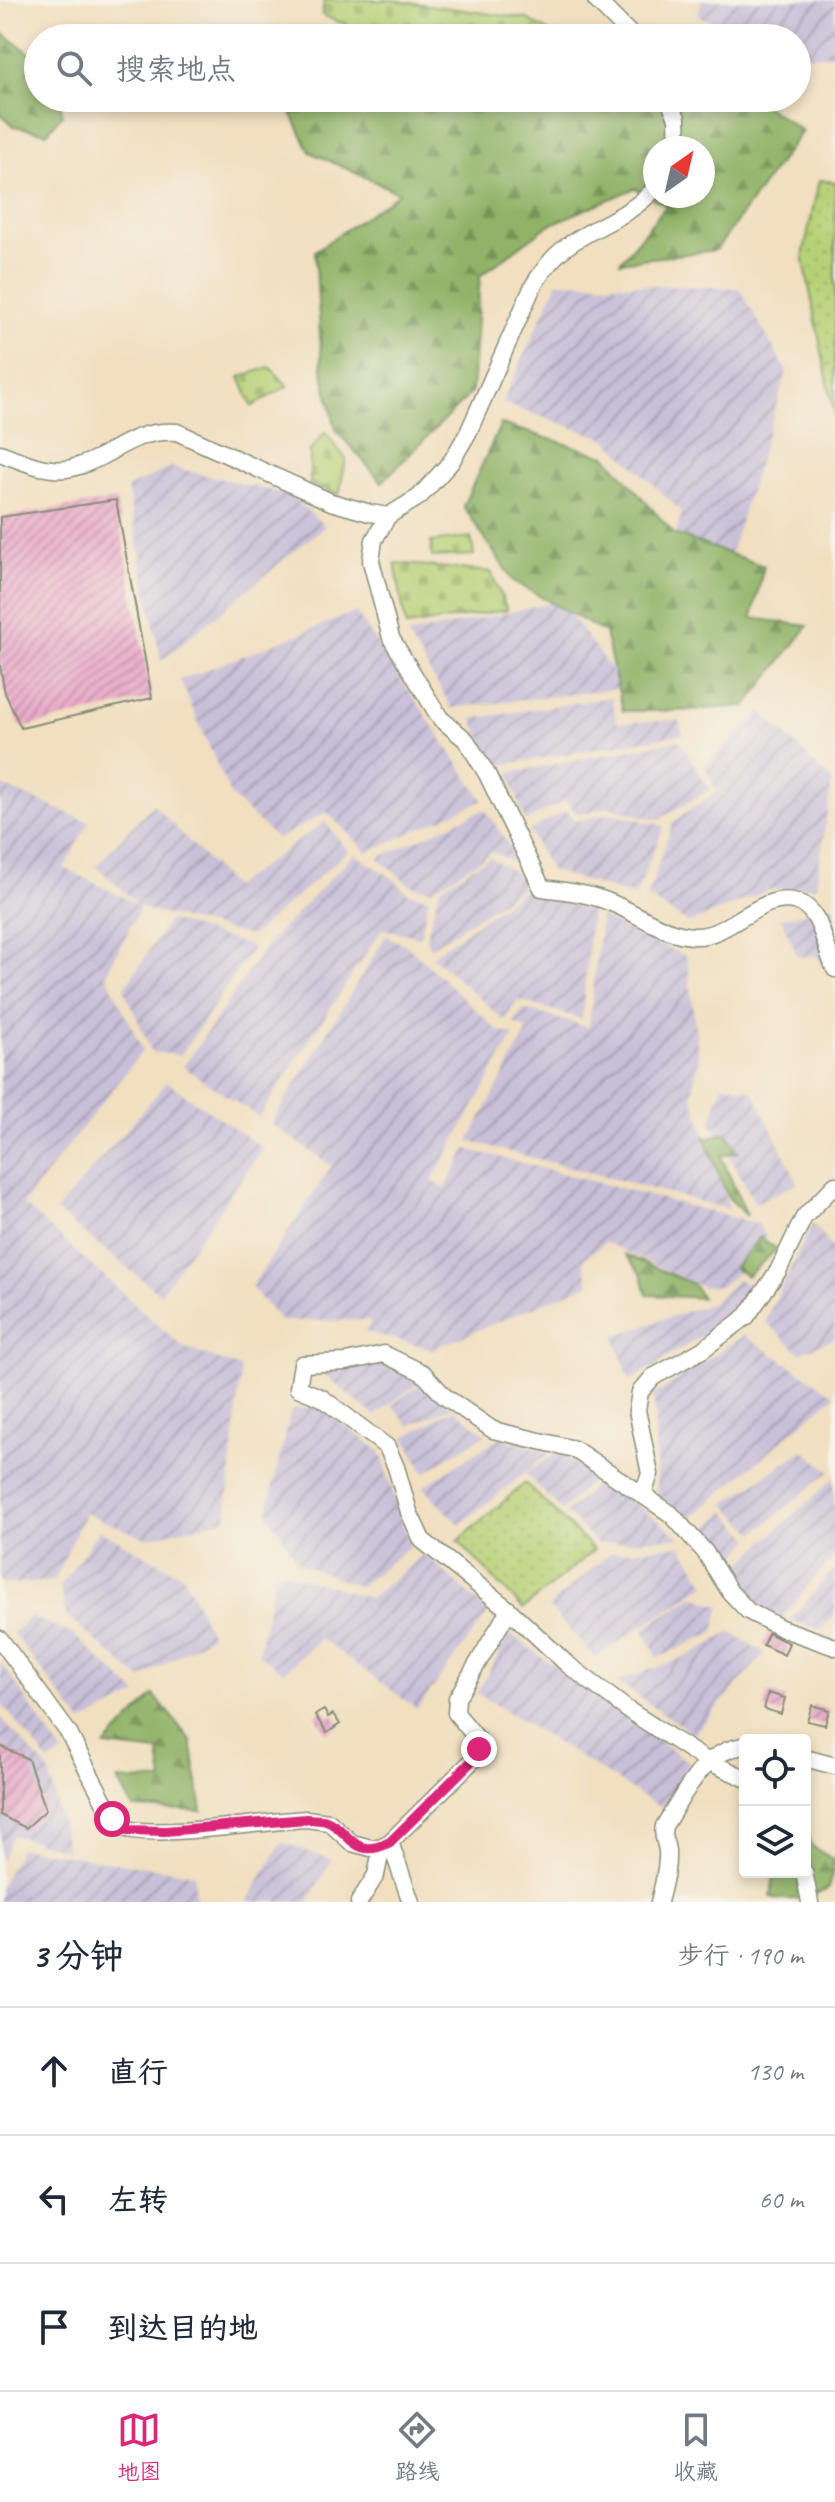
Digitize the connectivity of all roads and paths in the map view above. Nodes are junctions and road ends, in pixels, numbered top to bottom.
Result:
1 (596, 0) edge
2 (620, 24) edge
3 (674, 112) edge
4 (678, 136) edge
5 (643, 198) edge
6 (0, 453) edge
7 (388, 516) junction
8 (835, 969) edge
9 (835, 1185) edge
10 (643, 1494) junction
11 (509, 1610) junction
12 (0, 1639) edge
13 (835, 1647) edge
14 (739, 1747) edge
15 (811, 1760) edge
16 (707, 1761) junction
17 (835, 1766) edge
18 (739, 1775) edge
19 (386, 1844) junction
20 (805, 1878) edge
21 (359, 1902) edge
22 (411, 1902) edge
23 (659, 1902) edge
24 (810, 1902) edge

1 - 2 street
3 - 4 street
5 - 7 street
6 - 7 street
7 - 8 street
9 - 10 street
10 - 11 street
10 - 13 street
11 - 16 street
11 - 19 street
12 - 19 street
14 - 16 street
15 - 17 street
16 - 18 street
16 - 23 street
19 - 21 street
19 - 22 street
20 - 24 street

